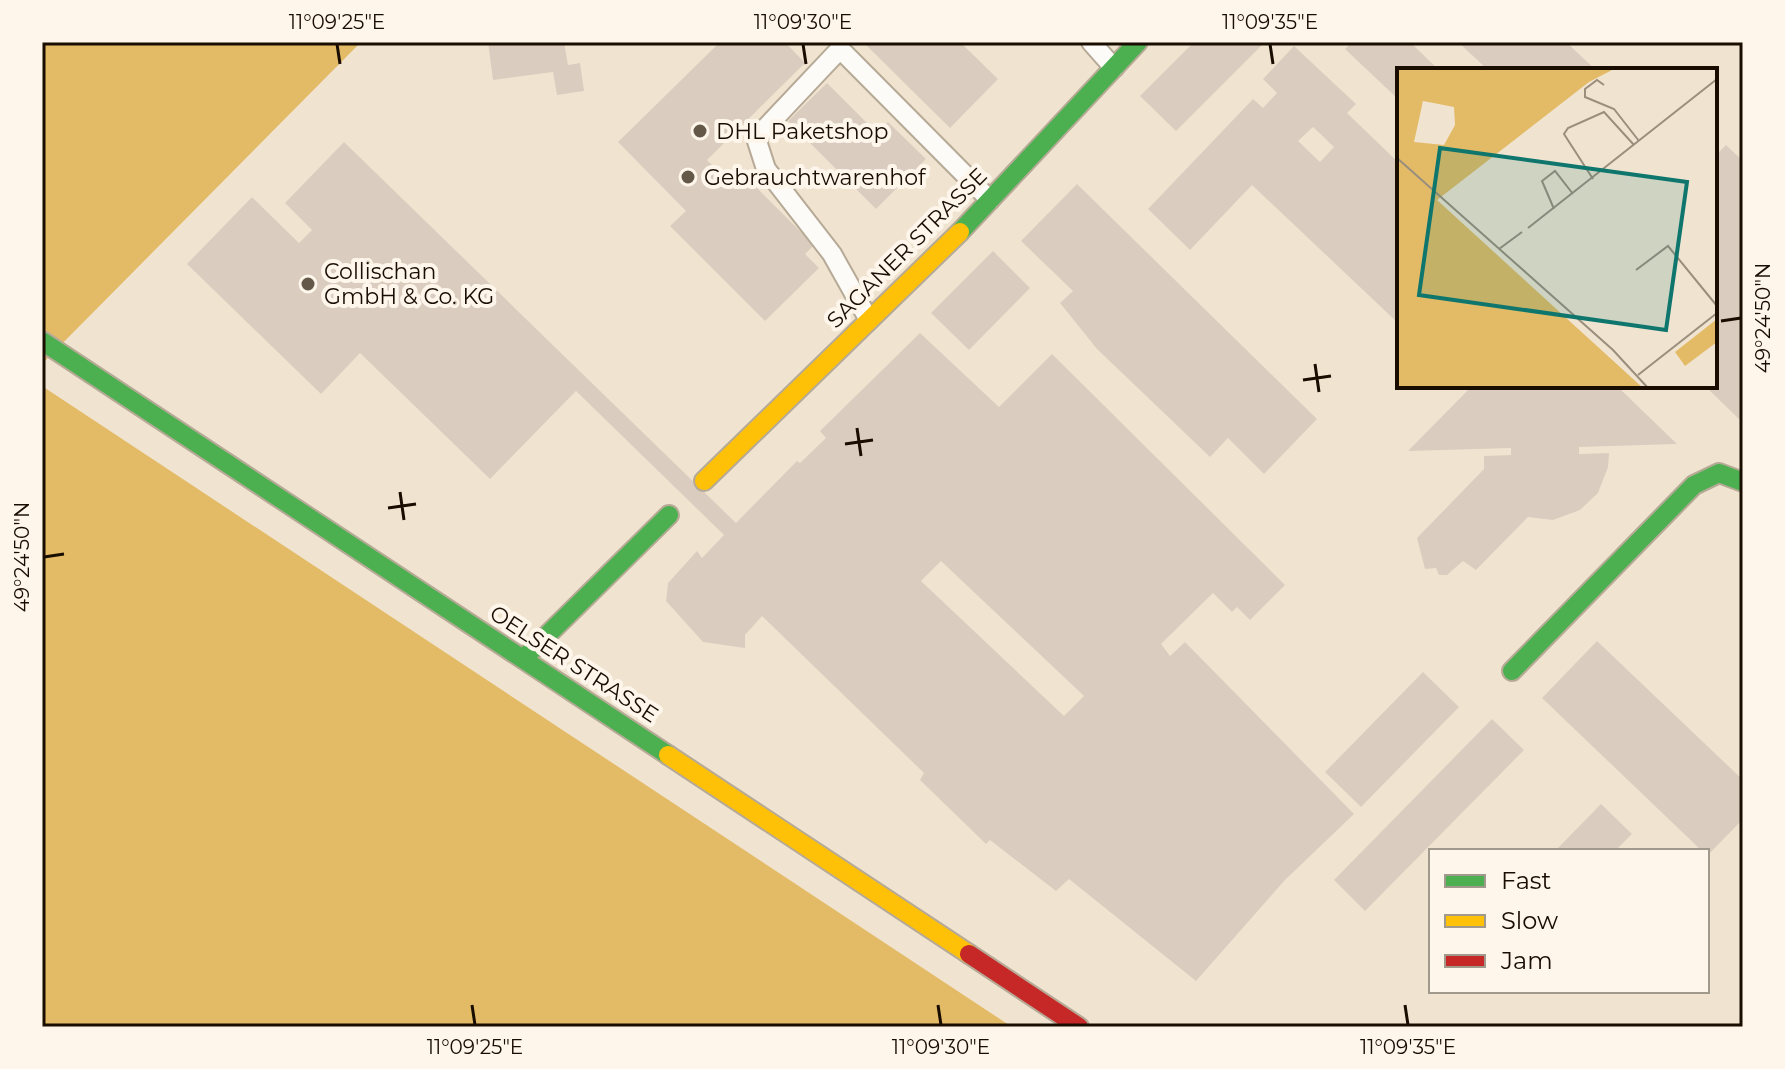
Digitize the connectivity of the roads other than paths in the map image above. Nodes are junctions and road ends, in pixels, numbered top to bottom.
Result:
1 (1091, 42) edge
2 (1138, 42) edge
3 (1114, 68) junction
4 (990, 200) junction
5 (869, 320) junction
6 (42, 341) edge
7 (704, 481) dead end
8 (1743, 482) edge
9 (669, 515) dead end
10 (523, 659) junction
11 (1512, 671) dead end
12 (1079, 1027) edge

1 - 3 lane
2 - 3 main road, SAGANER STRASSE
3 - 4 main road, SAGANER STRASSE
4 - 5 main road, SAGANER STRASSE
4 - 5 lane
5 - 7 main road, SAGANER STRASSE
6 - 10 main road, OELSER STRASSE
8 - 11 main road
9 - 10 main road
10 - 12 main road, OELSER STRASSE

